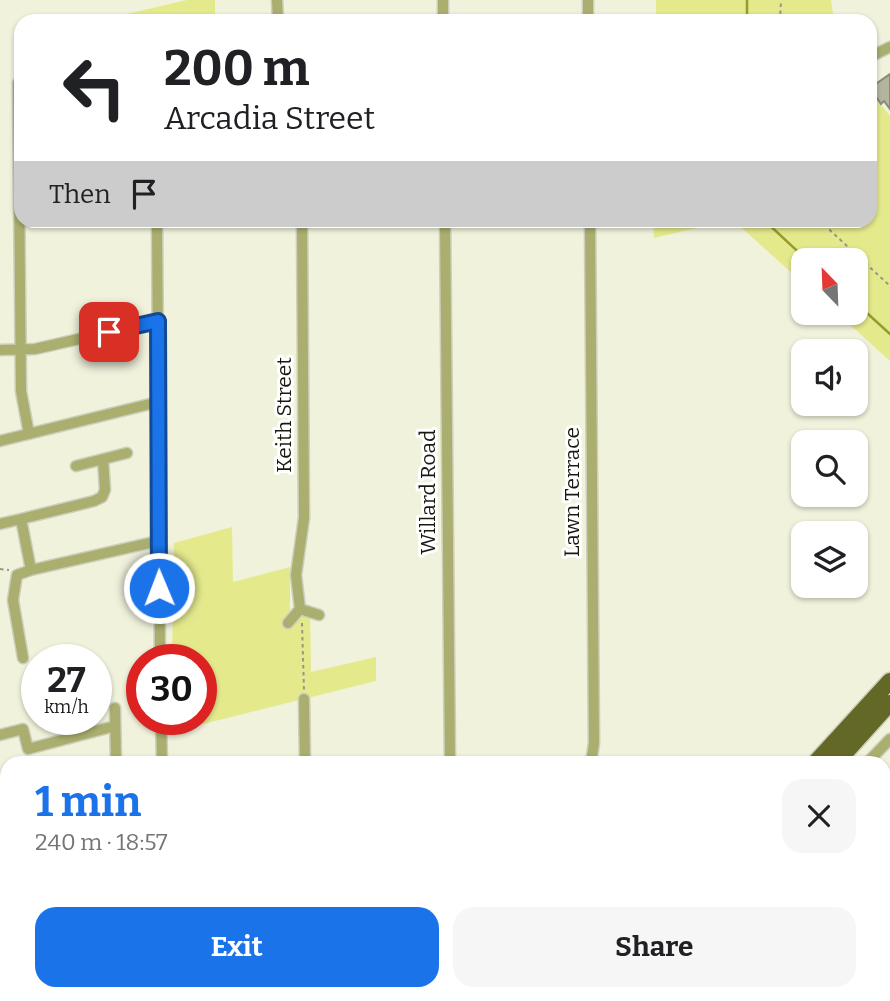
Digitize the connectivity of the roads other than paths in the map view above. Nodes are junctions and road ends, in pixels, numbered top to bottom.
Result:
1 (20, 228) edge
2 (157, 228) edge
3 (302, 228) edge
4 (445, 228) edge
5 (590, 228) edge
6 (158, 321) junction
7 (22, 349) junction
8 (0, 350) edge
9 (158, 402) junction
10 (29, 434) junction
11 (0, 441) edge
12 (127, 453) dead end
13 (103, 459) junction
14 (76, 466) dead end
15 (21, 519) junction
16 (0, 524) edge
17 (158, 541) junction
18 (31, 570) junction
19 (300, 609) junction
20 (319, 615) dead end
21 (288, 623) dead end
22 (160, 644) edge
23 (21, 646) edge
24 (890, 681) edge
25 (304, 699) road end
26 (890, 703) edge
27 (116, 708) dead end
28 (115, 726) junction
29 (0, 735) edge
30 (161, 735) edge
31 (890, 739) edge
32 (116, 756) edge
33 (162, 756) edge
34 (305, 756) edge
35 (450, 756) edge
36 (592, 756) edge
37 (821, 756) edge
38 (842, 756) edge
39 (874, 756) edge

1 - 7 street
2 - 6 street
3 - 19 street, Keith Street
4 - 35 street, Willard Road
5 - 36 street, Lawn Terrace
6 - 7 street
6 - 9 street
7 - 8 street
7 - 10 street
9 - 10 street
9 - 17 street
10 - 11 street
12 - 13 street
13 - 14 street
13 - 15 street
15 - 16 street
15 - 18 street
17 - 18 street
17 - 22 street
18 - 23 street
19 - 20 street
19 - 21 street
24 - 37 highway
25 - 34 street
26 - 38 highway
27 - 28 street
28 - 29 street
28 - 32 street
30 - 33 street
31 - 39 street

